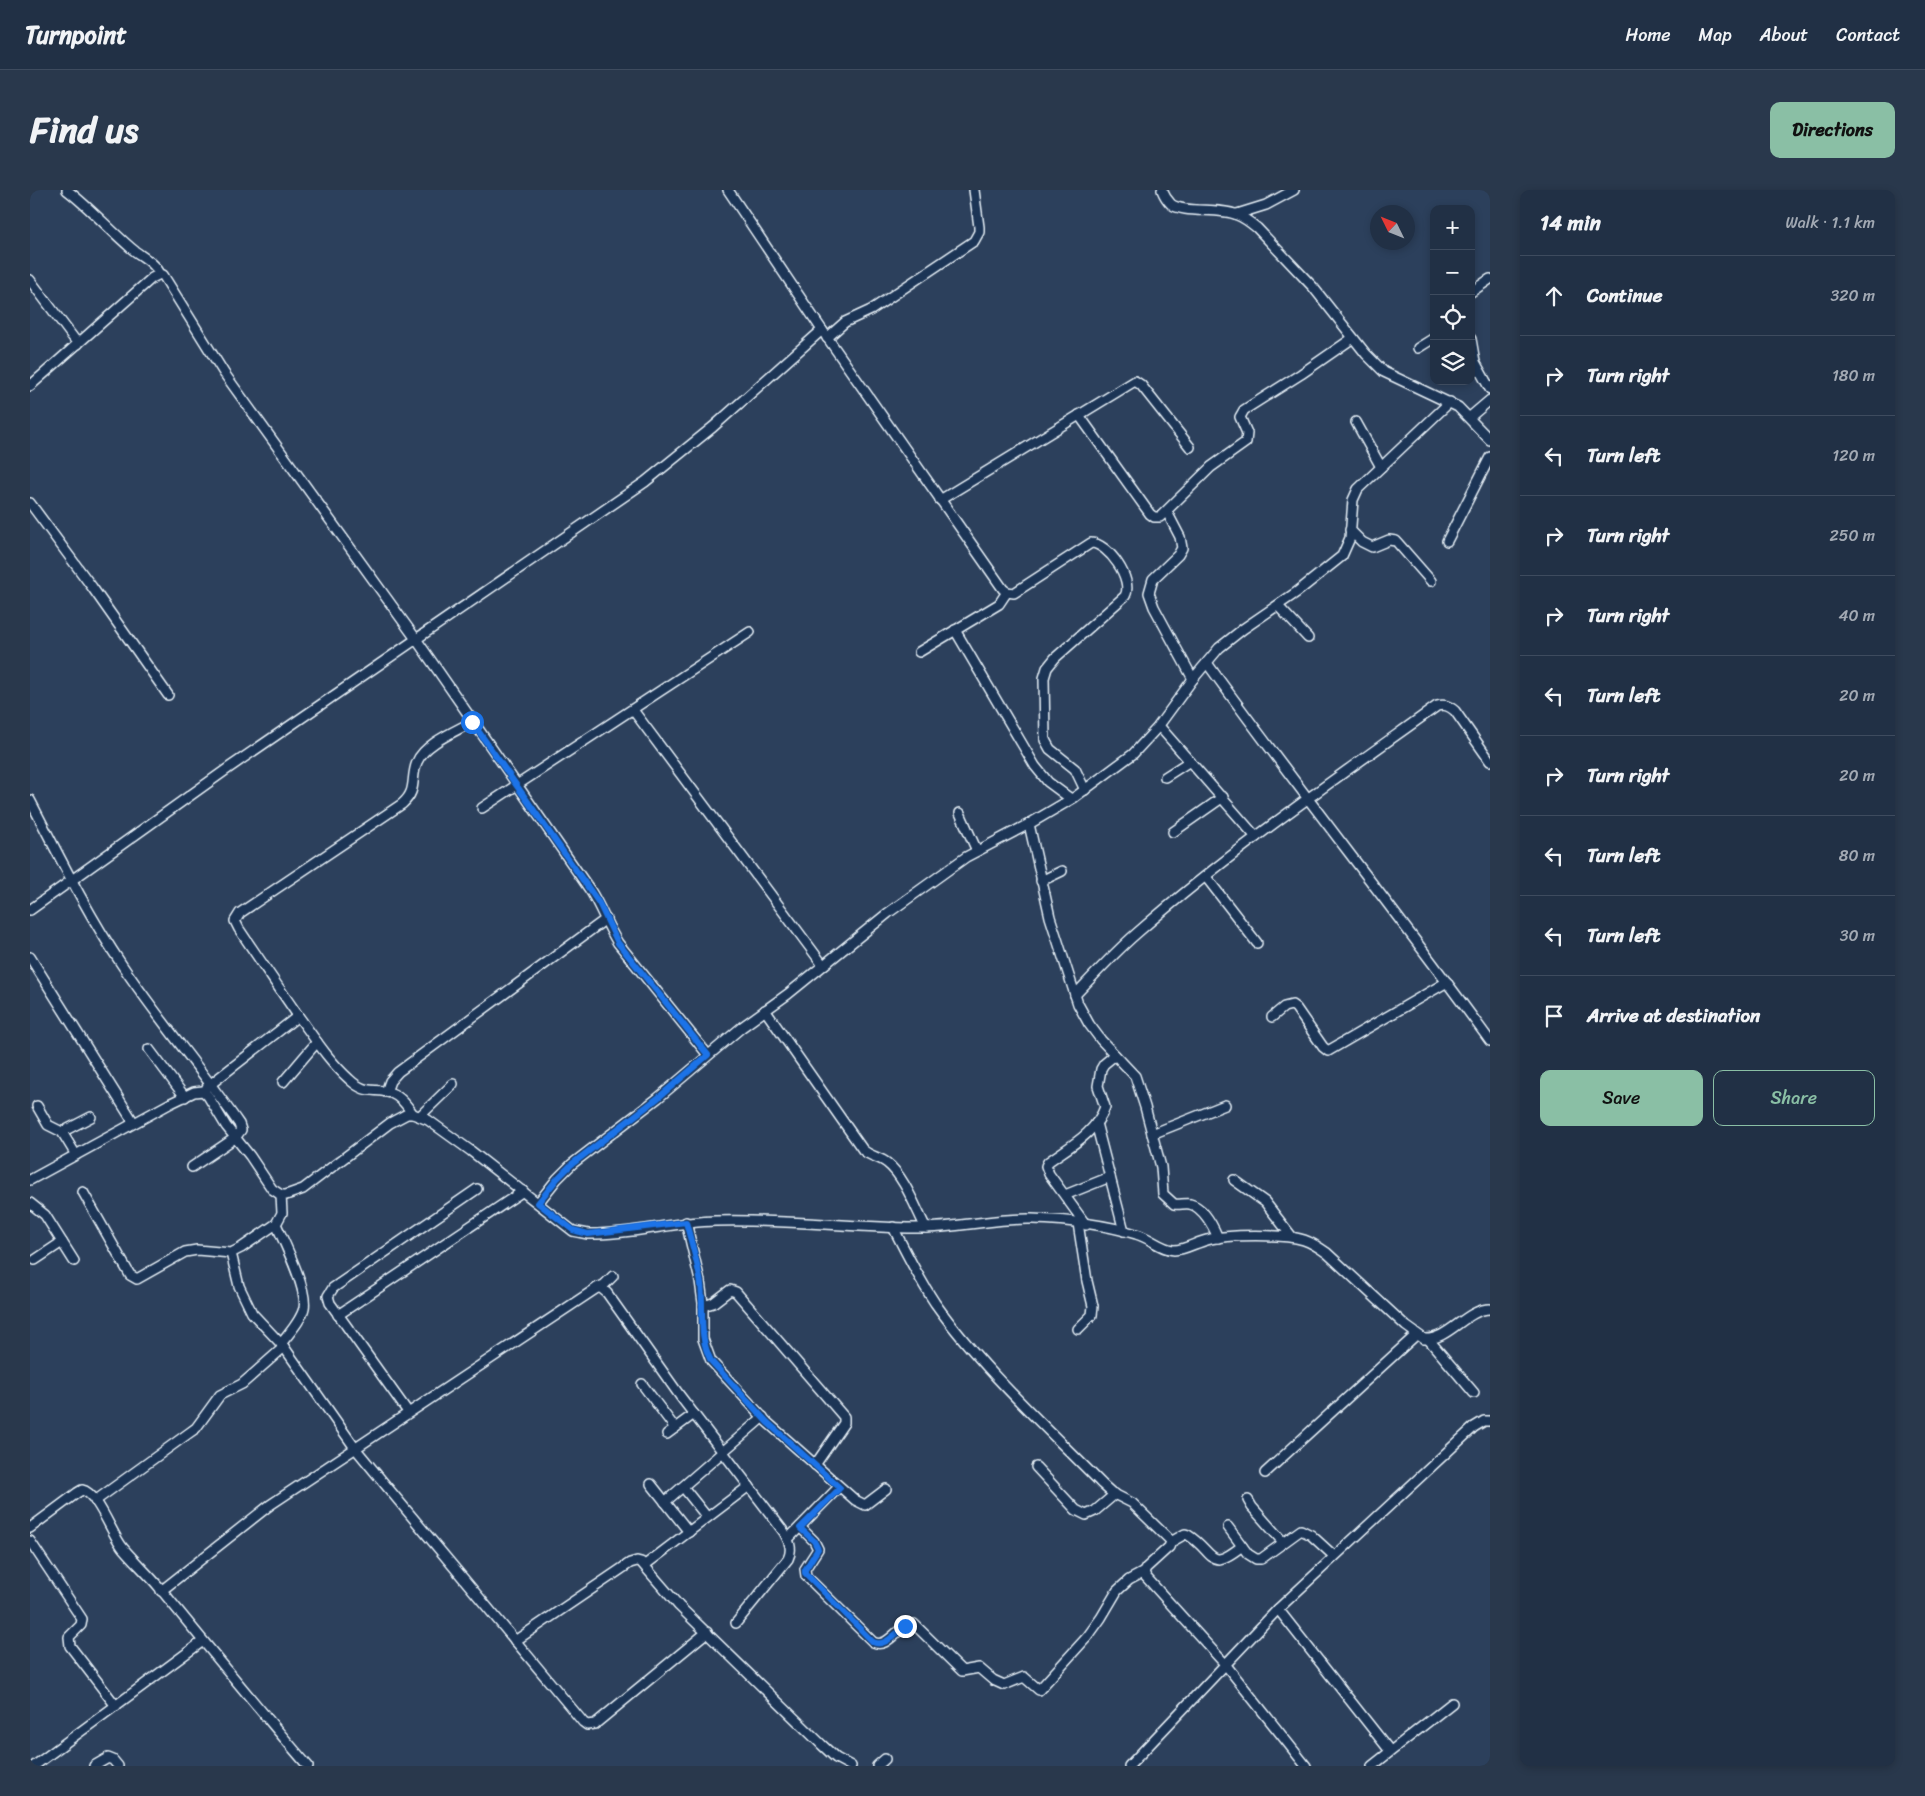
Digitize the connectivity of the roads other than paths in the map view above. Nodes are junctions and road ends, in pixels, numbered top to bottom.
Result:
1 (67, 190) edge
2 (728, 190) edge
3 (974, 190) edge
4 (1162, 190) edge
5 (1294, 190) edge
6 (1237, 214) junction
7 (160, 274) junction
8 (1490, 279) edge
9 (30, 280) edge
10 (1475, 289) edge
11 (824, 334) junction
12 (1353, 338) junction
13 (1431, 340) edge
14 (1471, 340) edge
15 (78, 344) junction
16 (1418, 348) dead end
17 (30, 386) edge
18 (1490, 389) edge
19 (1490, 400) edge
20 (1450, 402) junction
21 (1079, 415) junction
22 (1470, 418) junction
23 (1356, 422) dead end
24 (1490, 440) edge
25 (1190, 447) dead end
26 (1490, 457) edge
27 (1380, 467) junction
28 (940, 500) junction
29 (30, 503) edge
30 (1167, 512) junction
31 (1350, 530) junction
32 (1447, 541) dead end
33 (1431, 581) dead end
34 (1007, 592) junction
35 (1278, 606) junction
36 (956, 630) junction
37 (750, 632) dead end
38 (1308, 638) dead end
39 (416, 639) junction
40 (919, 652) dead end
41 (1207, 663) junction
42 (1192, 679) junction
43 (168, 695) dead end
44 (633, 710) junction
45 (472, 722) junction
46 (1159, 726) junction
47 (1190, 761) junction
48 (1490, 761) edge
49 (1165, 777) dead end
50 (517, 786) junction
51 (1085, 790) junction
52 (1223, 797) junction
53 (1307, 798) junction
54 (1071, 799) junction
55 (30, 800) edge
56 (482, 808) dead end
57 (960, 813) dead end
58 (1029, 824) junction
59 (1173, 832) dead end
60 (1256, 837) junction
61 (977, 851) junction
62 (1062, 871) dead end
63 (1206, 877) junction
64 (72, 880) junction
65 (1041, 881) junction
66 (30, 910) edge
67 (606, 919) junction
68 (1257, 943) dead end
69 (30, 957) edge
70 (823, 966) junction
71 (1447, 982) junction
72 (1075, 995) junction
73 (765, 1010) junction
74 (298, 1016) junction
75 (1272, 1017) dead end
76 (1490, 1041) edge
77 (317, 1042) junction
78 (149, 1049) dead end
79 (708, 1055) junction
80 (1115, 1055) junction
81 (283, 1082) dead end
82 (211, 1083) junction
83 (453, 1084) dead end
84 (203, 1091) junction
85 (386, 1092) junction
86 (185, 1097) junction
87 (1225, 1105) dead end
88 (37, 1106) dead end
89 (417, 1115) junction
90 (92, 1117) dead end
91 (134, 1123) junction
92 (1096, 1123) junction
93 (62, 1132) junction
94 (1152, 1134) junction
95 (234, 1138) junction
96 (76, 1155) junction
97 (192, 1168) dead end
98 (1110, 1177) junction
99 (30, 1180) edge
100 (1234, 1180) dead end
101 (477, 1189) dead end
102 (523, 1190) junction
103 (83, 1192) dead end
104 (281, 1195) junction
105 (1065, 1195) junction
106 (30, 1203) edge
107 (538, 1203) junction
108 (686, 1222) junction
109 (276, 1224) junction
110 (1082, 1224) junction
111 (893, 1227) junction
112 (926, 1228) junction
113 (1124, 1231) junction
114 (1292, 1237) junction
115 (1218, 1238) junction
116 (62, 1242) junction
117 (230, 1253) junction
118 (35, 1260) dead end
119 (74, 1261) dead end
120 (613, 1276) dead end
121 (597, 1288) junction
122 (703, 1306) junction
123 (1490, 1309) edge
124 (338, 1315) junction
125 (1078, 1329) dead end
126 (1416, 1334) junction
127 (1429, 1340) junction
128 (283, 1346) junction
129 (642, 1384) dead end
130 (1474, 1393) dead end
131 (408, 1412) junction
132 (694, 1414) junction
133 (763, 1417) junction
134 (1490, 1421) edge
135 (355, 1448) junction
136 (723, 1453) junction
137 (815, 1465) junction
138 (1036, 1467) dead end
139 (1265, 1473) dead end
140 (651, 1484) dead end
141 (748, 1486) junction
142 (684, 1487) junction
143 (840, 1488) junction
144 (886, 1489) dead end
145 (1115, 1494) junction
146 (1248, 1500) dead end
147 (96, 1501) junction
148 (665, 1502) junction
149 (707, 1518) junction
150 (1228, 1527) dead end
151 (30, 1528) edge
152 (800, 1528) junction
153 (689, 1532) junction
154 (788, 1539) junction
155 (30, 1542) edge
156 (1171, 1542) junction
157 (1283, 1542) junction
158 (1242, 1546) junction
159 (1334, 1556) junction
160 (645, 1565) junction
161 (1144, 1572) junction
162 (162, 1591) junction
163 (1278, 1608) junction
164 (736, 1623) dead end
165 (707, 1632) junction
166 (203, 1641) junction
167 (516, 1641) junction
168 (1225, 1664) junction
169 (1452, 1703) dead end
170 (116, 1706) junction
171 (1390, 1751) junction
172 (885, 1759) dead end
173 (34, 1766) edge
174 (94, 1766) edge
175 (118, 1766) edge
176 (308, 1766) edge
177 (851, 1766) edge
178 (877, 1766) edge
179 (1129, 1766) edge
180 (1306, 1766) edge
181 (1372, 1766) edge

1 - 7 street
2 - 11 street
3 - 11 street
4 - 6 street
5 - 6 street
6 - 12 street
7 - 15 street
7 - 39 street
8 - 10 street
9 - 15 street
11 - 28 street
11 - 39 street
12 - 20 street
12 - 30 street
13 - 16 street
14 - 18 street
15 - 17 street
19 - 22 street
20 - 22 street
20 - 27 street
21 - 25 street
21 - 28 street
21 - 30 street
22 - 24 street
23 - 27 street
26 - 32 street
27 - 31 street
28 - 34 street
29 - 43 street
30 - 42 street
31 - 33 street
31 - 35 street
34 - 36 street
34 - 51 street
35 - 38 street
35 - 41 street
36 - 40 street
36 - 54 street
37 - 44 street
39 - 45 street
39 - 64 street
41 - 42 street
41 - 53 street
42 - 46 street
44 - 50 street
44 - 70 street
45 - 50 street
45 - 74 street
46 - 47 street
46 - 51 street
47 - 49 street
47 - 52 street
48 - 53 street
50 - 56 street
50 - 67 street
51 - 54 street
52 - 59 street
52 - 60 street
53 - 60 street
53 - 71 street
54 - 58 street
55 - 64 street
57 - 61 street
58 - 61 street
58 - 65 street
60 - 63 street
61 - 70 street
62 - 65 street
63 - 68 street
63 - 72 street
64 - 66 street
64 - 82 street
65 - 72 street
67 - 79 street
67 - 85 street
69 - 91 street
70 - 73 street
71 - 75 street
71 - 76 street
72 - 80 street
73 - 79 street
73 - 112 street
74 - 77 street
74 - 82 street
77 - 81 street
77 - 85 street
78 - 86 street
79 - 107 street
80 - 92 street
80 - 94 street
82 - 84 street
82 - 95 street
83 - 89 street
84 - 86 street
84 - 95 street
85 - 89 street
86 - 91 street
87 - 94 street
88 - 93 street
89 - 102 street
89 - 104 street
90 - 93 street
91 - 96 street
92 - 98 street
92 - 105 street
93 - 96 street
94 - 115 street
95 - 97 street
95 - 104 street
96 - 99 street
98 - 105 street
98 - 113 street
100 - 114 street
101 - 124 street
102 - 107 street
102 - 124 street
103 - 117 street
104 - 109 street
105 - 110 street
106 - 116 street
107 - 108 street
108 - 111 street
108 - 122 street
109 - 117 street
109 - 128 street
110 - 112 street
110 - 113 street
110 - 125 street
111 - 112 street
111 - 145 street
113 - 115 street
114 - 115 street
114 - 126 street
116 - 118 street
116 - 119 street
117 - 128 street
120 - 121 street
121 - 131 street
121 - 132 street
122 - 133 street
122 - 137 street
123 - 127 street
124 - 131 street
126 - 127 street
126 - 139 street
127 - 130 street
128 - 135 street
128 - 147 street
129 - 132 street
131 - 135 street
132 - 136 street
133 - 136 street
133 - 137 street
134 - 159 street
135 - 162 street
135 - 167 street
136 - 141 street
136 - 142 street
137 - 143 street
138 - 145 street
140 - 148 street
141 - 149 street
141 - 154 street
142 - 148 street
142 - 149 street
143 - 144 street
143 - 152 street
145 - 156 street
146 - 157 street
147 - 151 street
147 - 162 street
148 - 153 street
149 - 153 street
150 - 158 street
152 - 154 street
152 - 161 street
153 - 160 street
154 - 164 street
155 - 170 street
156 - 158 street
156 - 161 street
157 - 158 street
157 - 159 street
159 - 163 street
160 - 165 street
160 - 167 street
161 - 168 street
162 - 166 street
163 - 168 street
163 - 171 street
165 - 167 street
165 - 177 street
166 - 170 street
166 - 176 street
168 - 179 street
168 - 180 street
169 - 171 street
170 - 173 street
171 - 181 street
172 - 178 street
174 - 175 street

